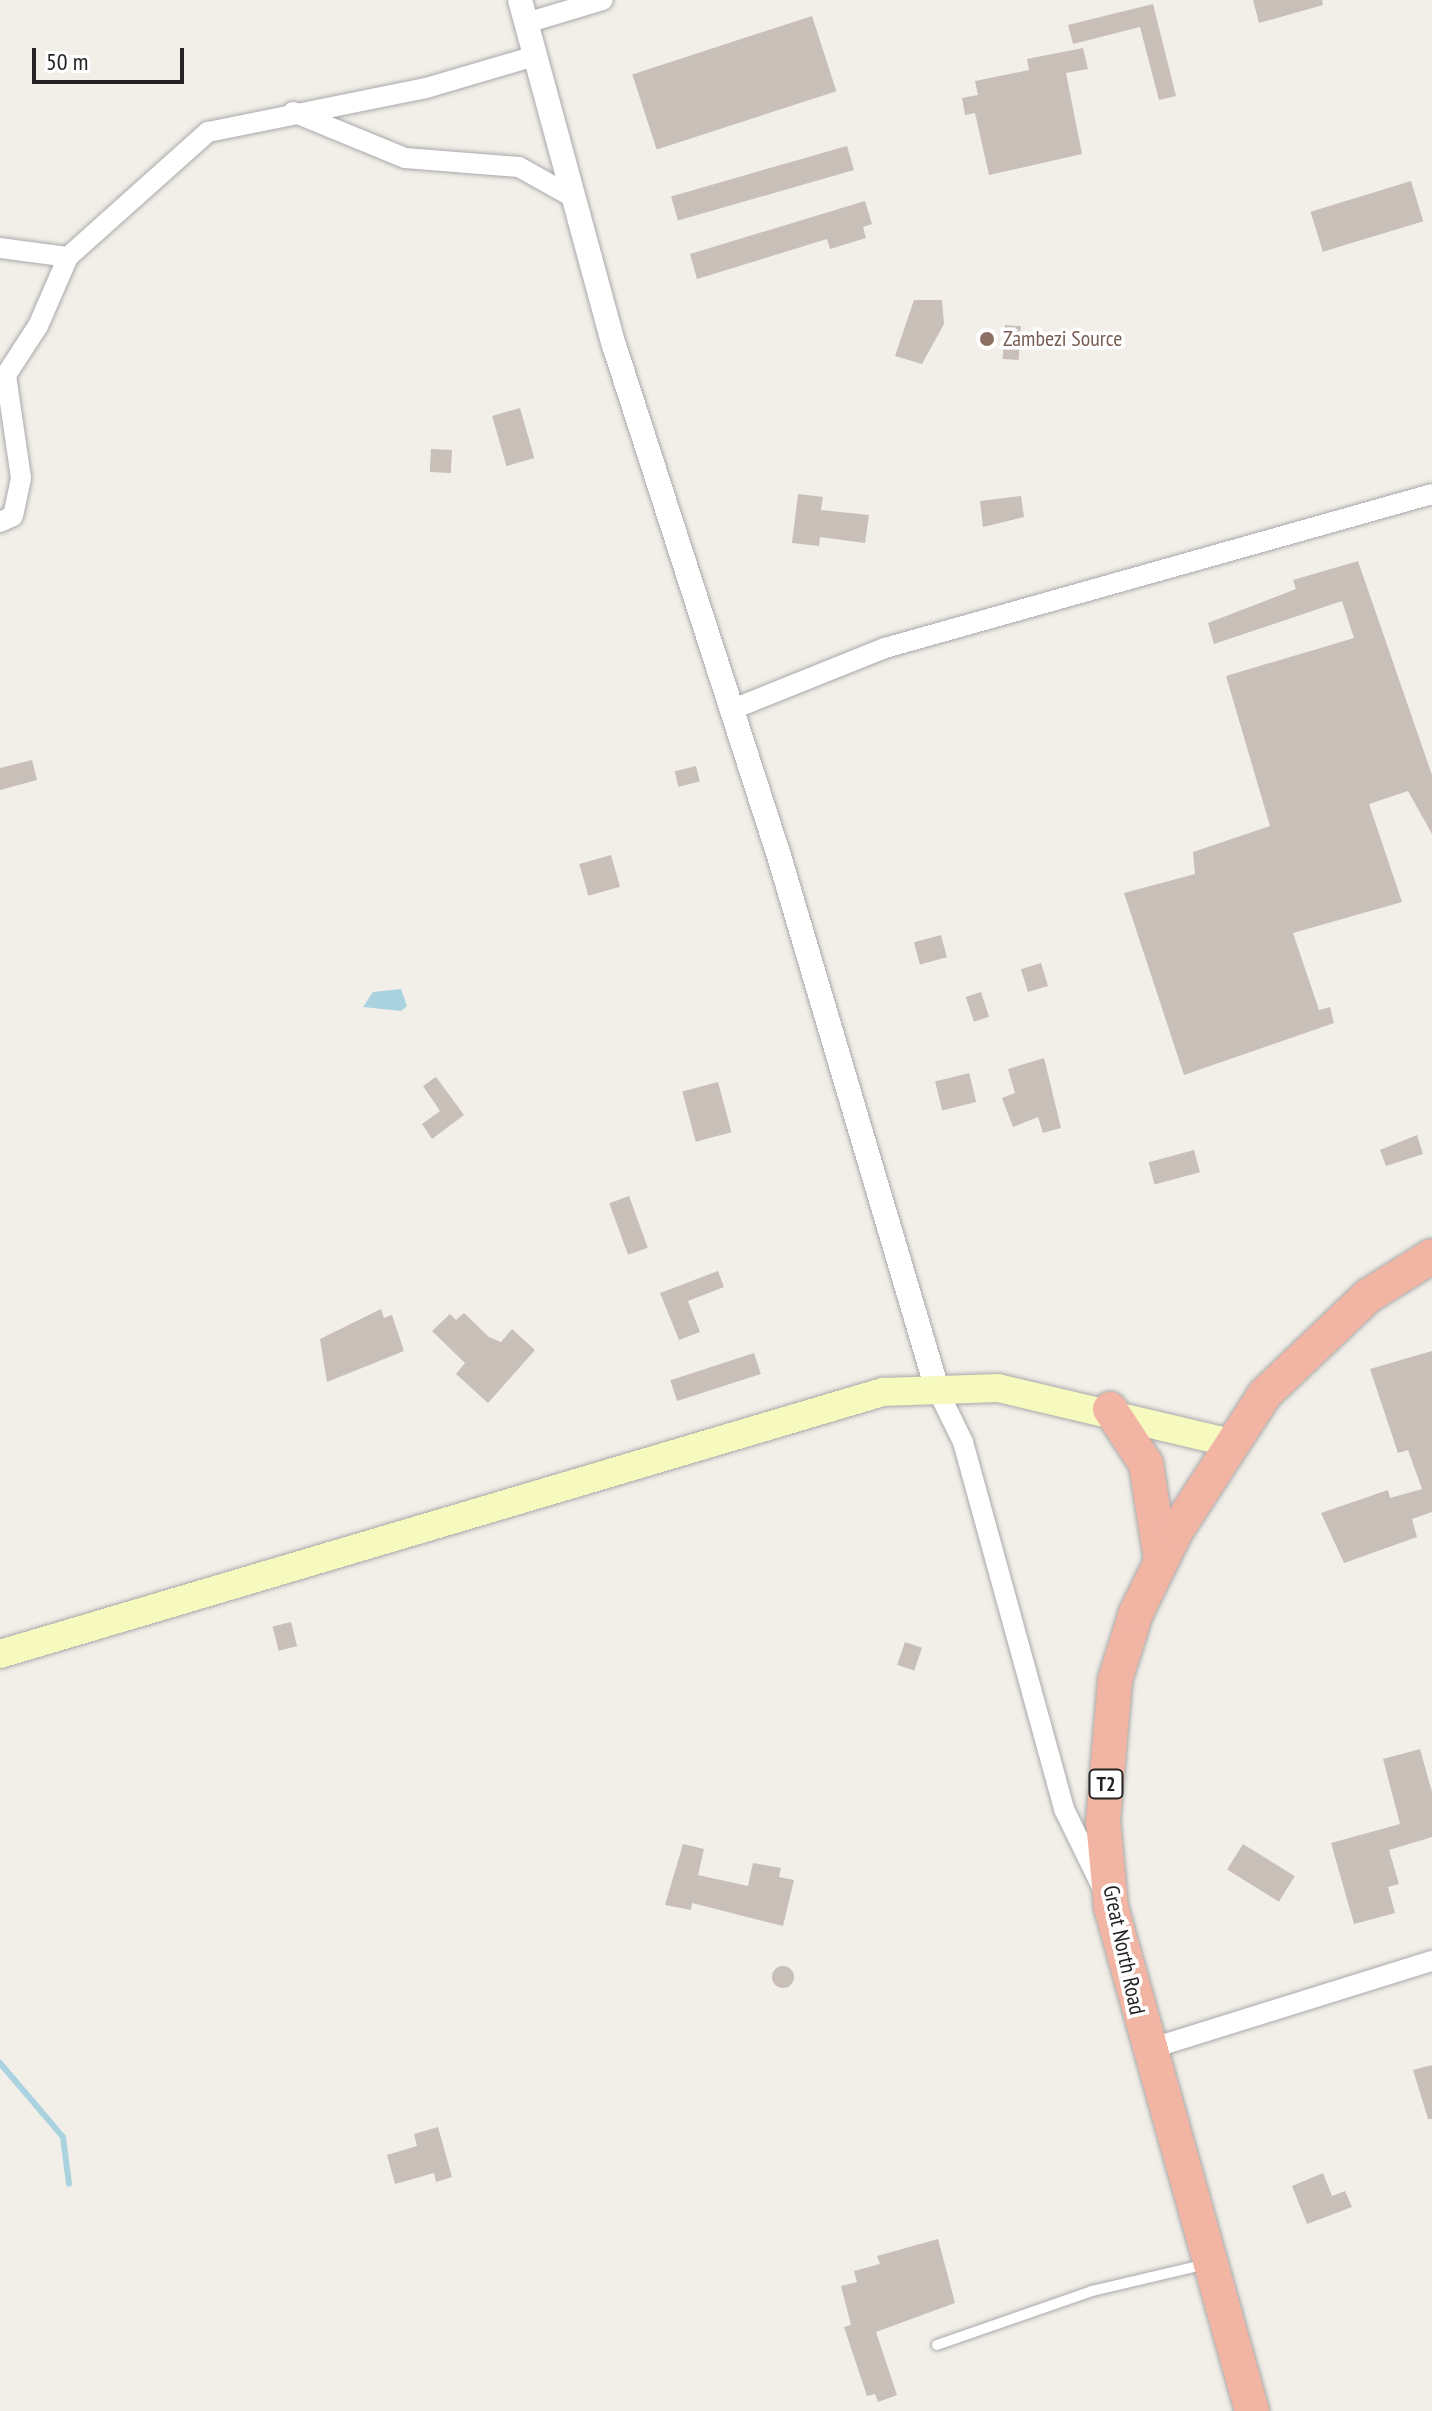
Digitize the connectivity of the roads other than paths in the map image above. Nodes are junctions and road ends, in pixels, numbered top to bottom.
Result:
1 (603, 0) edge
2 (523, 11) edge
3 (535, 56) junction
4 (293, 112) junction
5 (573, 197) junction
6 (0, 248) edge
7 (68, 257) junction
8 (1432, 494) edge
9 (0, 522) edge
10 (733, 709) junction
11 (1432, 1256) edge
12 (937, 1389) junction
13 (1110, 1409) junction
14 (1231, 1443) junction
15 (1161, 1560) junction
16 (0, 1654) edge
17 (1111, 1907) junction
18 (1432, 1961) edge
19 (1146, 2050) junction
20 (1209, 2263) junction
21 (937, 2345) dead end
22 (1252, 2411) edge

1 - 2 street
2 - 3 street
3 - 4 street
3 - 5 street
4 - 5 street
4 - 7 street
5 - 10 street
6 - 7 street
7 - 9 street
8 - 10 street
10 - 12 street
11 - 14 highway, Great North Road / T2
12 - 13 main road
12 - 16 main road
12 - 17 street
13 - 14 main road
13 - 15 highway
14 - 15 highway, Great North Road / T2
15 - 17 highway, Great North Road / T2
17 - 19 highway, Great North Road / T2
18 - 19 street
19 - 20 highway, Great North Road / T2
20 - 21 lane
20 - 22 highway, Great North Road / T2

